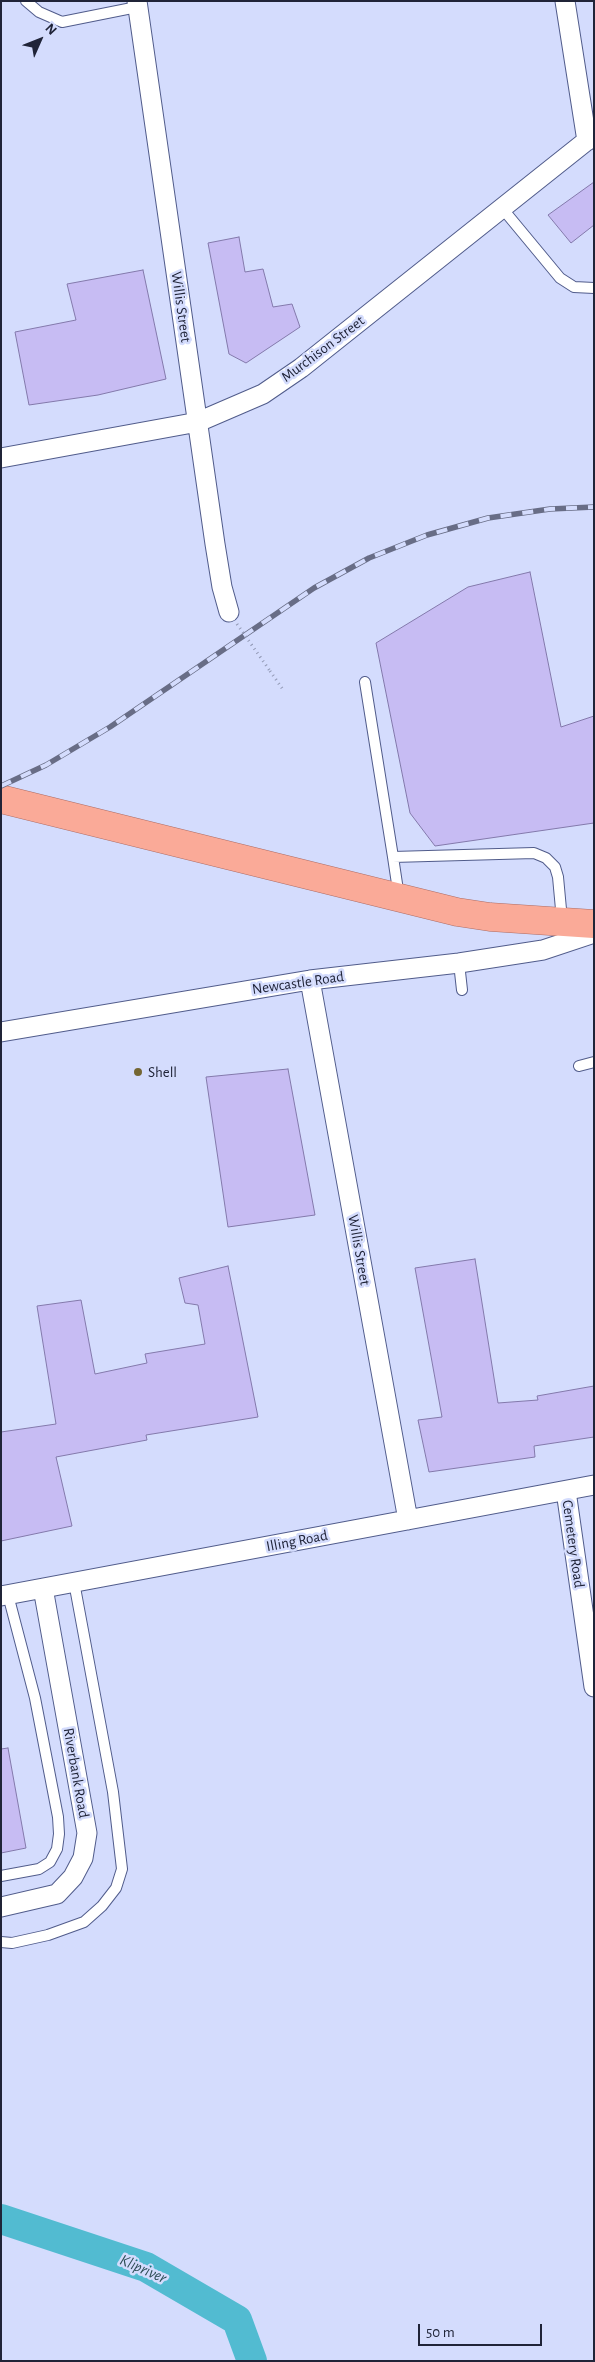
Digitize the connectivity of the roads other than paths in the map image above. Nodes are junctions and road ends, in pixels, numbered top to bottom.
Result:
1 (26, 1) edge
2 (565, 1) edge
3 (137, 4) edge
4 (590, 138) edge
5 (502, 208) junction
6 (594, 288) edge
7 (198, 422) junction
8 (1, 458) edge
9 (233, 618) road end
10 (365, 682) dead end
11 (12, 802) edge
12 (394, 857) junction
13 (399, 897) junction
14 (562, 921) junction
15 (594, 924) edge
16 (594, 933) edge
17 (459, 963) junction
18 (310, 980) junction
19 (462, 990) dead end
20 (1, 1032) edge
21 (594, 1062) edge
22 (579, 1066) dead end
23 (594, 1485) edge
24 (566, 1490) junction
25 (408, 1520) junction
26 (74, 1582) junction
27 (43, 1588) junction
28 (5, 1595) edge
29 (594, 1687) edge
30 (1, 1876) edge
31 (1, 1906) edge
32 (1, 1942) edge

1 - 3 lane
2 - 4 street
3 - 7 street, Willis Street
4 - 5 street, Murchison Street
5 - 6 lane
5 - 7 street, Murchison Street
7 - 8 street, Murchison Street
7 - 9 street, Willis Street
10 - 12 lane
11 - 13 highway
12 - 13 lane
12 - 14 lane
13 - 14 highway
14 - 15 highway
16 - 17 street, Newcastle Road
17 - 18 street, Newcastle Road
17 - 19 lane
18 - 20 street, Newcastle Road
18 - 25 street, Willis Street
21 - 22 lane
23 - 24 street, Illing Road
24 - 25 street, Illing Road
24 - 29 street, Cemetery Road
25 - 26 street, Illing Road
26 - 27 street, Illing Road
26 - 32 lane
27 - 28 street, Illing Road
27 - 31 street, Riverbank Road
28 - 30 lane

